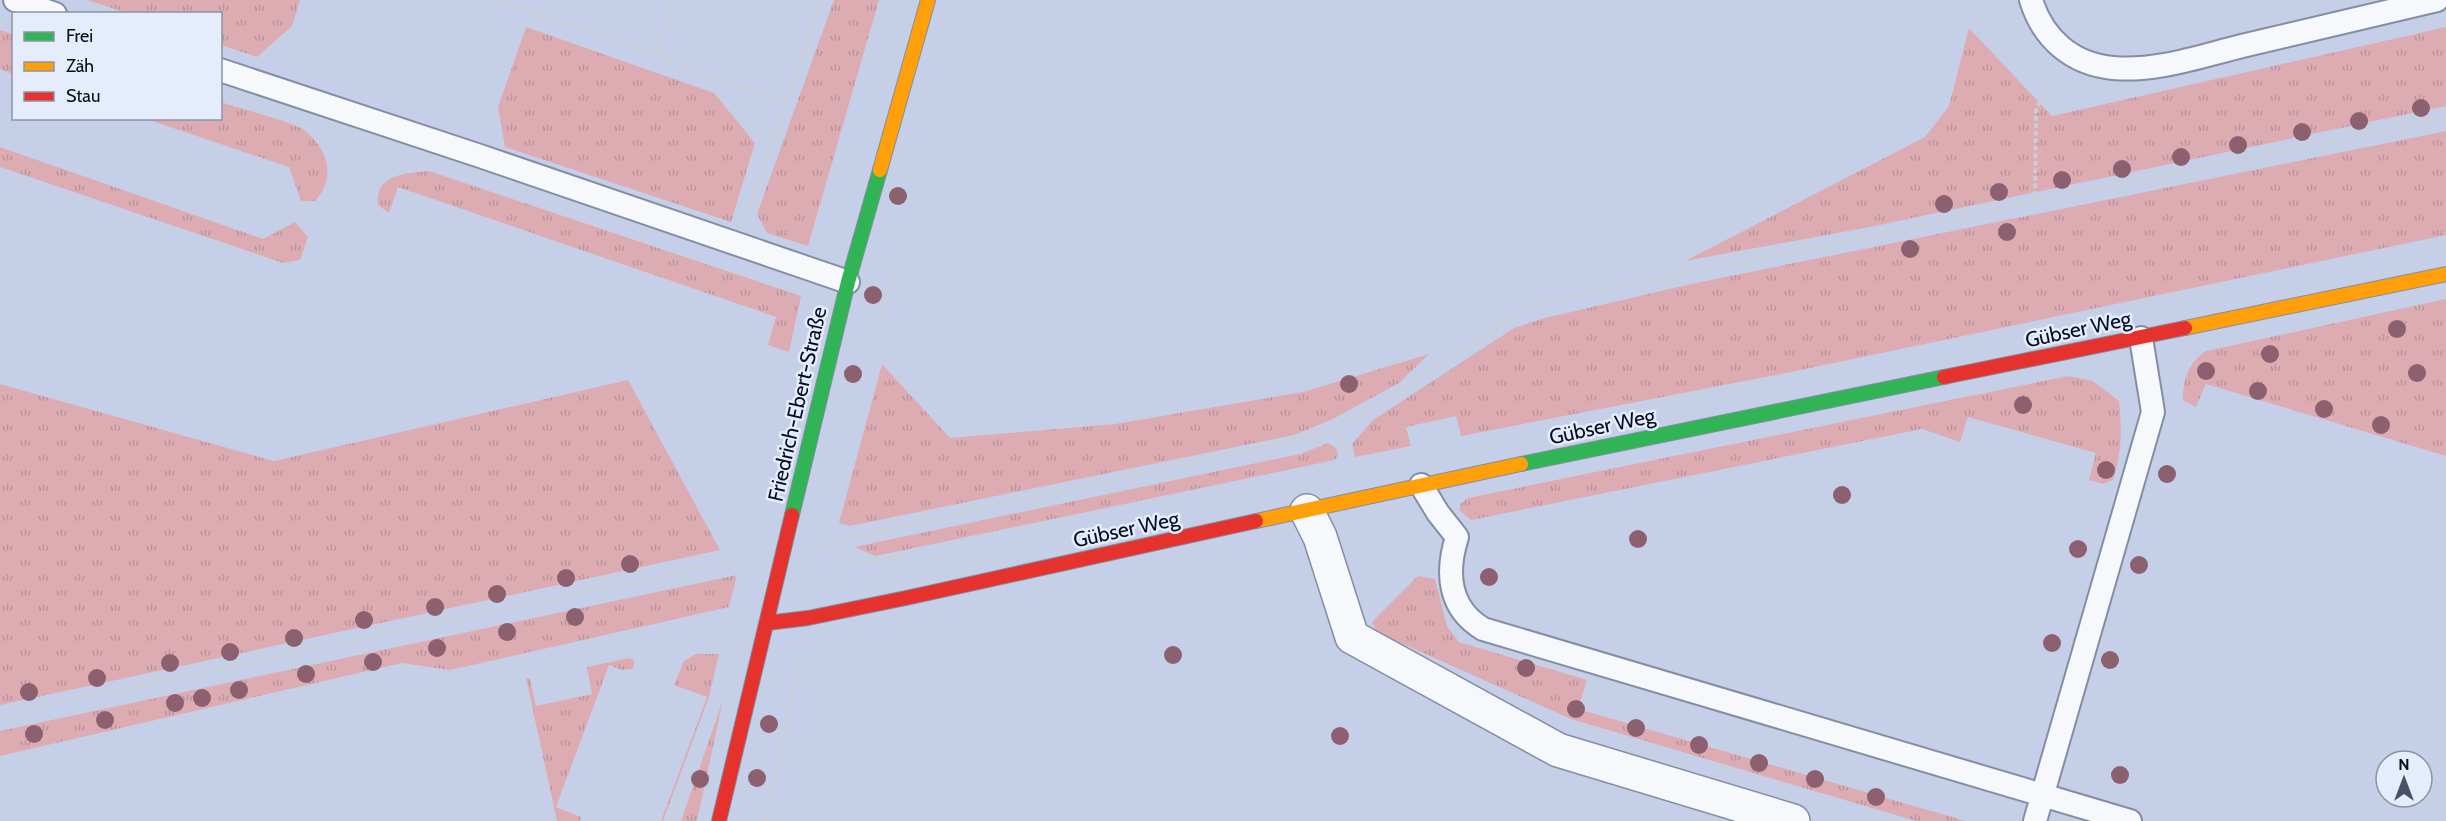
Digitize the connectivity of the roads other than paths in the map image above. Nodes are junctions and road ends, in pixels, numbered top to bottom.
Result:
1 (15, 0) edge
2 (928, 0) edge
3 (2031, 0) edge
4 (2437, 0) edge
5 (49, 12) edge
6 (222, 71) edge
7 (2446, 274) edge
8 (848, 282) junction
9 (2141, 338) junction
10 (1421, 485) junction
11 (1307, 510) junction
12 (767, 623) junction
13 (2042, 795) junction
14 (719, 821) edge
15 (1793, 821) edge
16 (2035, 821) edge
17 (2130, 821) edge

1 - 5 lane
2 - 8 street, Friedrich-Ebert-Straße
3 - 4 lane
6 - 8 lane
7 - 9 street, Gübser Weg
8 - 12 street, Friedrich-Ebert-Straße
9 - 10 street, Gübser Weg
9 - 13 lane
10 - 11 street, Gübser Weg
10 - 13 lane
11 - 12 street, Gübser Weg
11 - 15 street
12 - 14 street, Friedrich-Ebert-Straße
13 - 16 lane
13 - 17 lane

